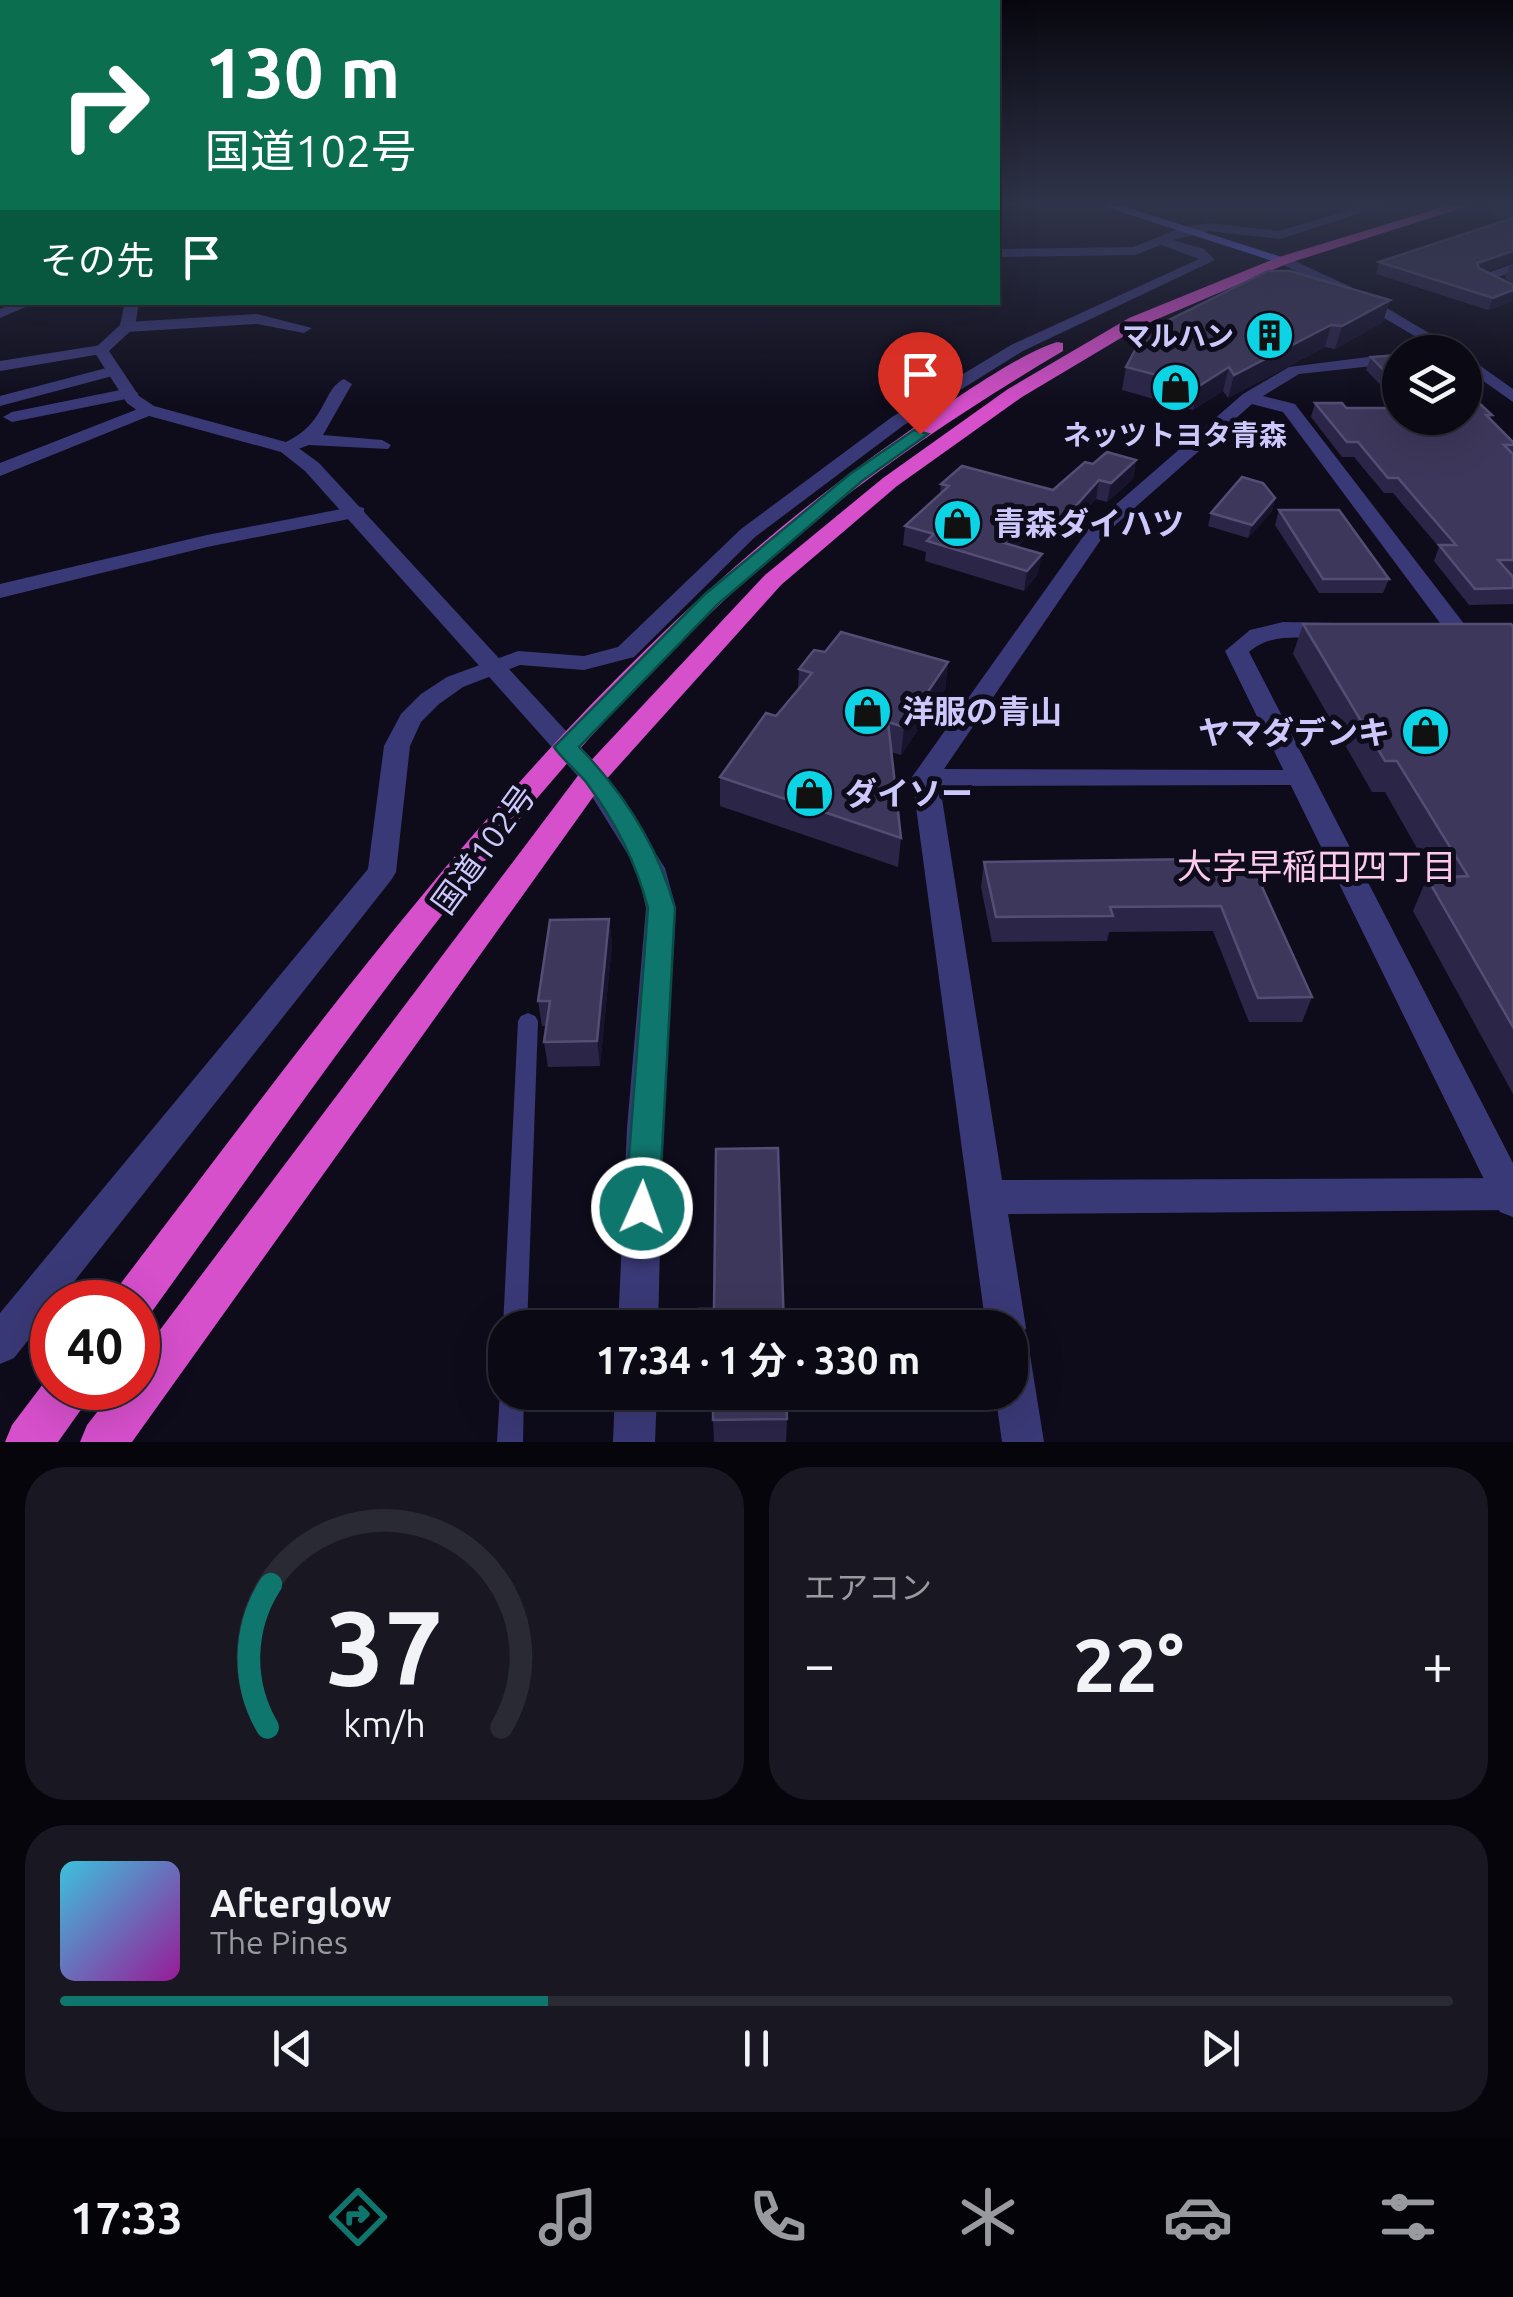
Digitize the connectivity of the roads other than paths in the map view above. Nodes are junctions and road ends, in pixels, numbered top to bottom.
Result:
1 (1179, 273) edge
2 (1230, 273) edge
3 (1239, 273) edge
4 (1311, 273) edge
5 (1495, 273) edge
6 (1513, 292) edge
7 (131, 305) edge
8 (126, 328) junction
9 (304, 328) dead end
10 (1424, 335) edge
11 (101, 350) junction
12 (1382, 360) edge
13 (0, 366) edge
14 (114, 371) junction
15 (1482, 373) edge
16 (344, 384) dead end
17 (130, 394) junction
18 (1513, 397) edge
19 (1249, 398) junction
20 (148, 410) junction
21 (9, 413) edge
22 (312, 440) junction
23 (382, 445) dead end
24 (287, 448) junction
25 (0, 470) edge
26 (356, 512) junction
27 (5, 585) edge
28 (1365, 630) edge
29 (1420, 630) edge
30 (496, 666) junction
31 (566, 747) junction
32 (593, 776) junction
33 (925, 777) junction
34 (1300, 779) junction
35 (528, 1021) dead end
36 (987, 1196) junction
37 (1512, 1198) edge
38 (148, 1280) edge
39 (516, 1310) edge
40 (639, 1310) edge
41 (1003, 1310) edge
42 (0, 1344) edge
43 (53, 1410) edge
44 (511, 1410) edge
45 (635, 1410) edge
46 (1018, 1410) edge
47 (29, 1442) edge
48 (104, 1442) edge
49 (510, 1442) edge
50 (634, 1442) edge
51 (1023, 1442) edge

1 - 30 street
2 - 31 highway, 国道102号
3 - 32 highway, 国道102号
4 - 10 street
5 - 6 street
7 - 8 street
8 - 9 street
8 - 11 street
11 - 13 street
11 - 14 street
12 - 19 street
14 - 17 street
14 - 21 street
15 - 18 street
16 - 22 street
17 - 20 street
17 - 21 street
19 - 29 street
19 - 33 street
20 - 24 street
20 - 25 street
22 - 23 street
22 - 24 street
24 - 26 street
26 - 27 street
26 - 30 street
28 - 34 street
30 - 31 street
30 - 42 street
31 - 32 street
31 - 38 highway, 国道102号
32 - 40 street
32 - 48 highway, 国道102号
33 - 34 street
33 - 36 street
34 - 37 street
35 - 39 lane
36 - 37 street
36 - 41 street
43 - 47 highway
44 - 49 lane
45 - 50 street
46 - 51 street

